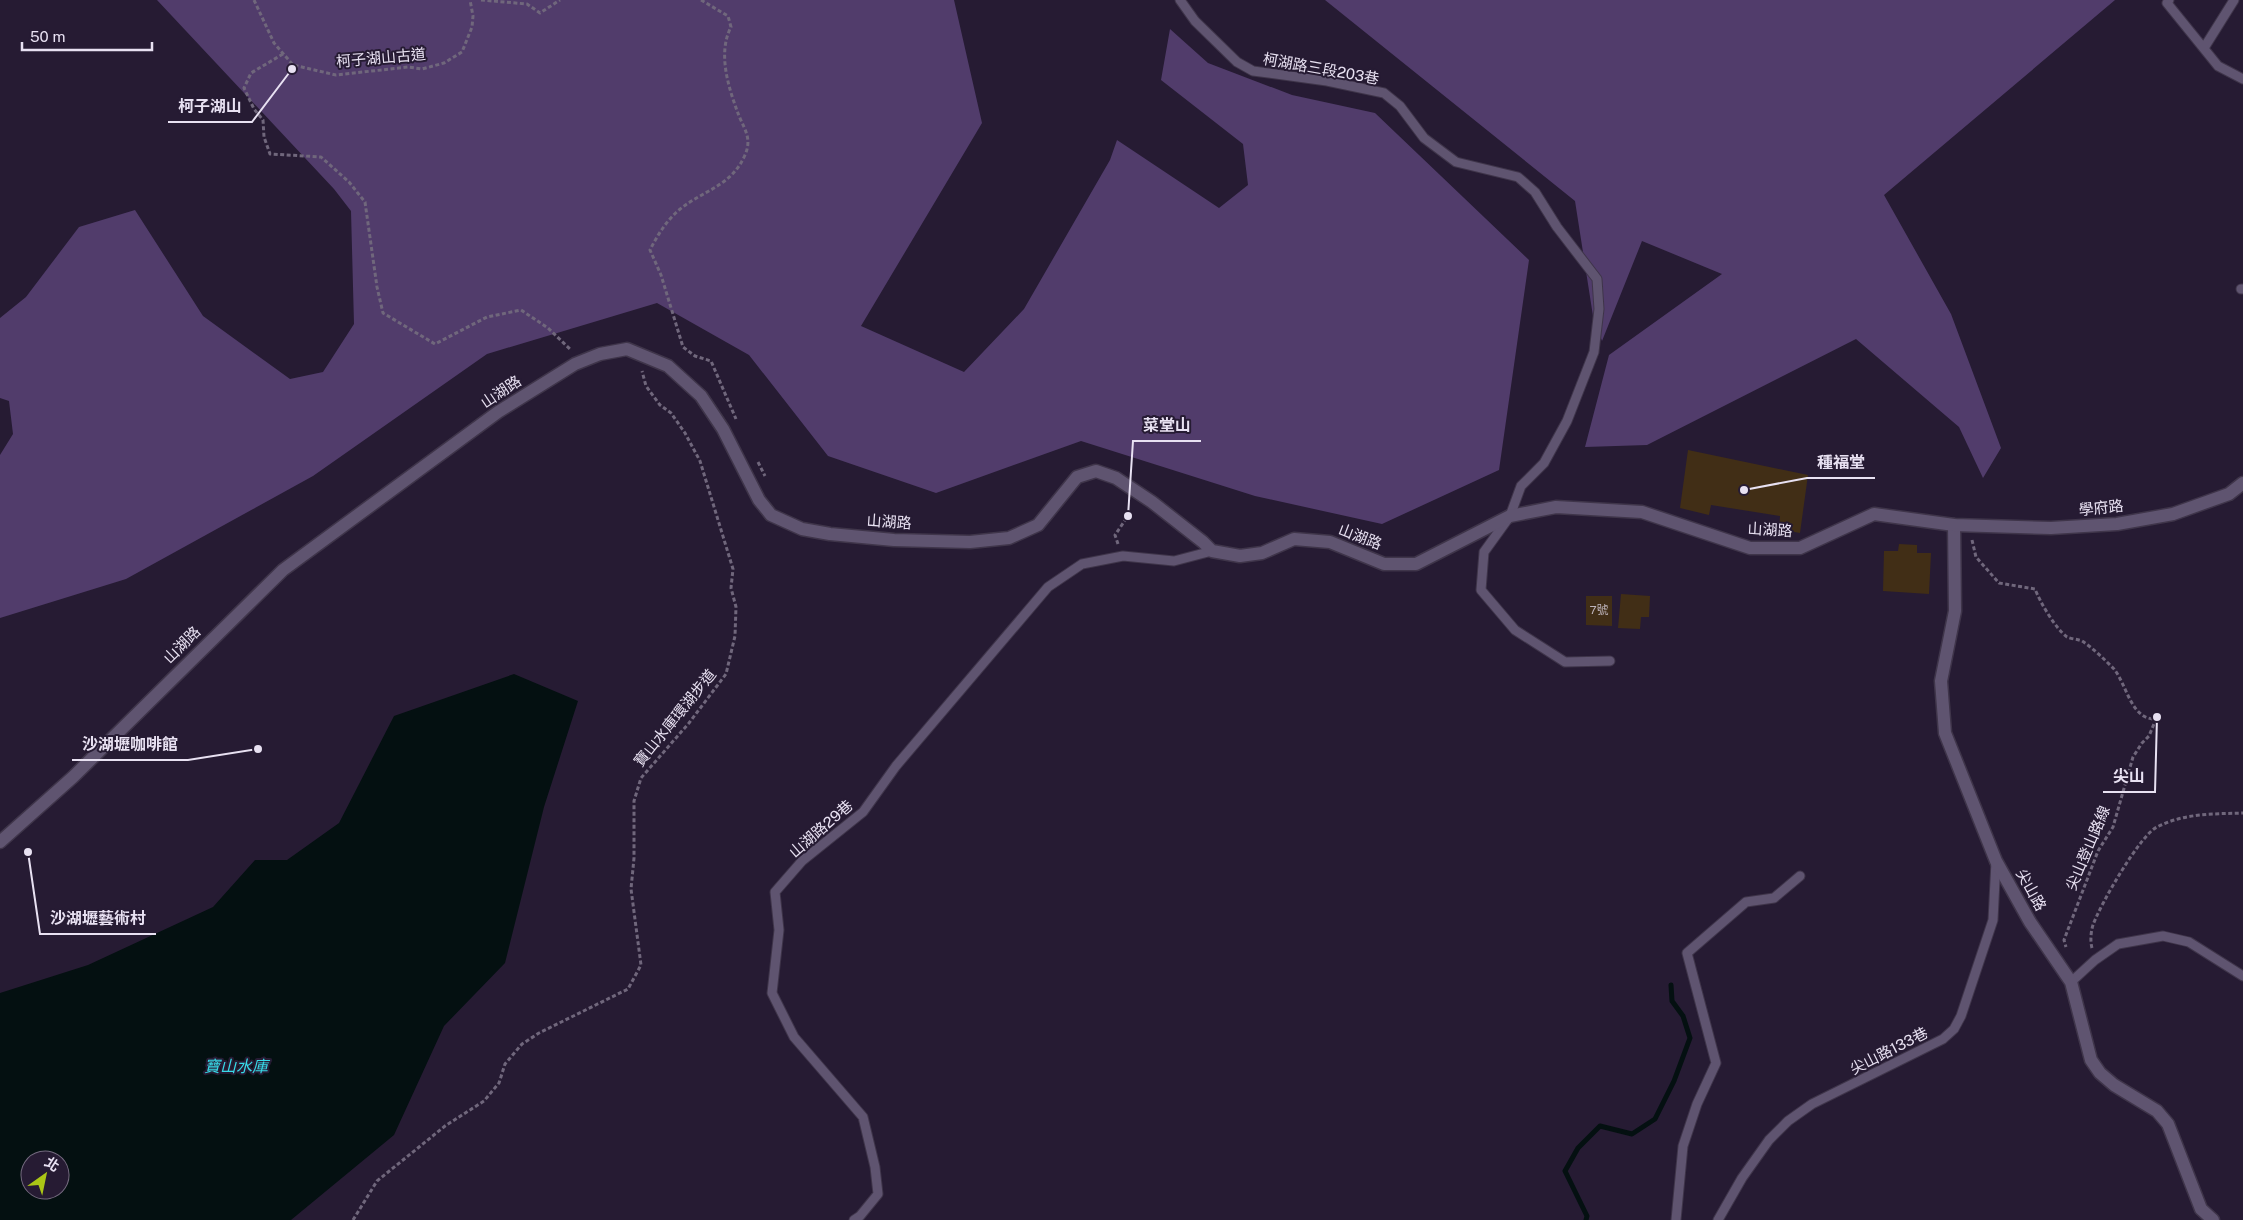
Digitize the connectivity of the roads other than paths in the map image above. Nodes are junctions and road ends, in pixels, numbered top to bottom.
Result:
1 (1180, 0) edge
2 (2234, 0) edge
3 (2168, 1) edge
4 (2204, 48) junction
5 (2243, 79) edge
6 (2243, 483) edge
7 (1510, 516) junction
8 (1961, 525) junction
9 (1212, 551) junction
10 (1610, 661) dead end
11 (0, 842) edge
12 (1996, 861) junction
13 (1800, 876) dead end
14 (2243, 976) edge
15 (2071, 982) junction
16 (854, 1220) edge
17 (1676, 1220) edge
18 (1718, 1220) edge
19 (2213, 1220) edge

1 - 7 lane, 柯湖路三段203巷
2 - 4 lane
3 - 4 lane
4 - 5 lane
6 - 8 street, 學府路
7 - 8 street, 山湖路
7 - 9 street, 山湖路
7 - 10 lane, 柯湖路三段203巷
8 - 12 street, 尖山路
9 - 11 street, 山湖路
9 - 16 lane, 山湖路29巷
12 - 15 street, 尖山路
12 - 18 lane, 尖山路133巷
13 - 17 lane
14 - 15 lane
15 - 19 street, 尖山路

